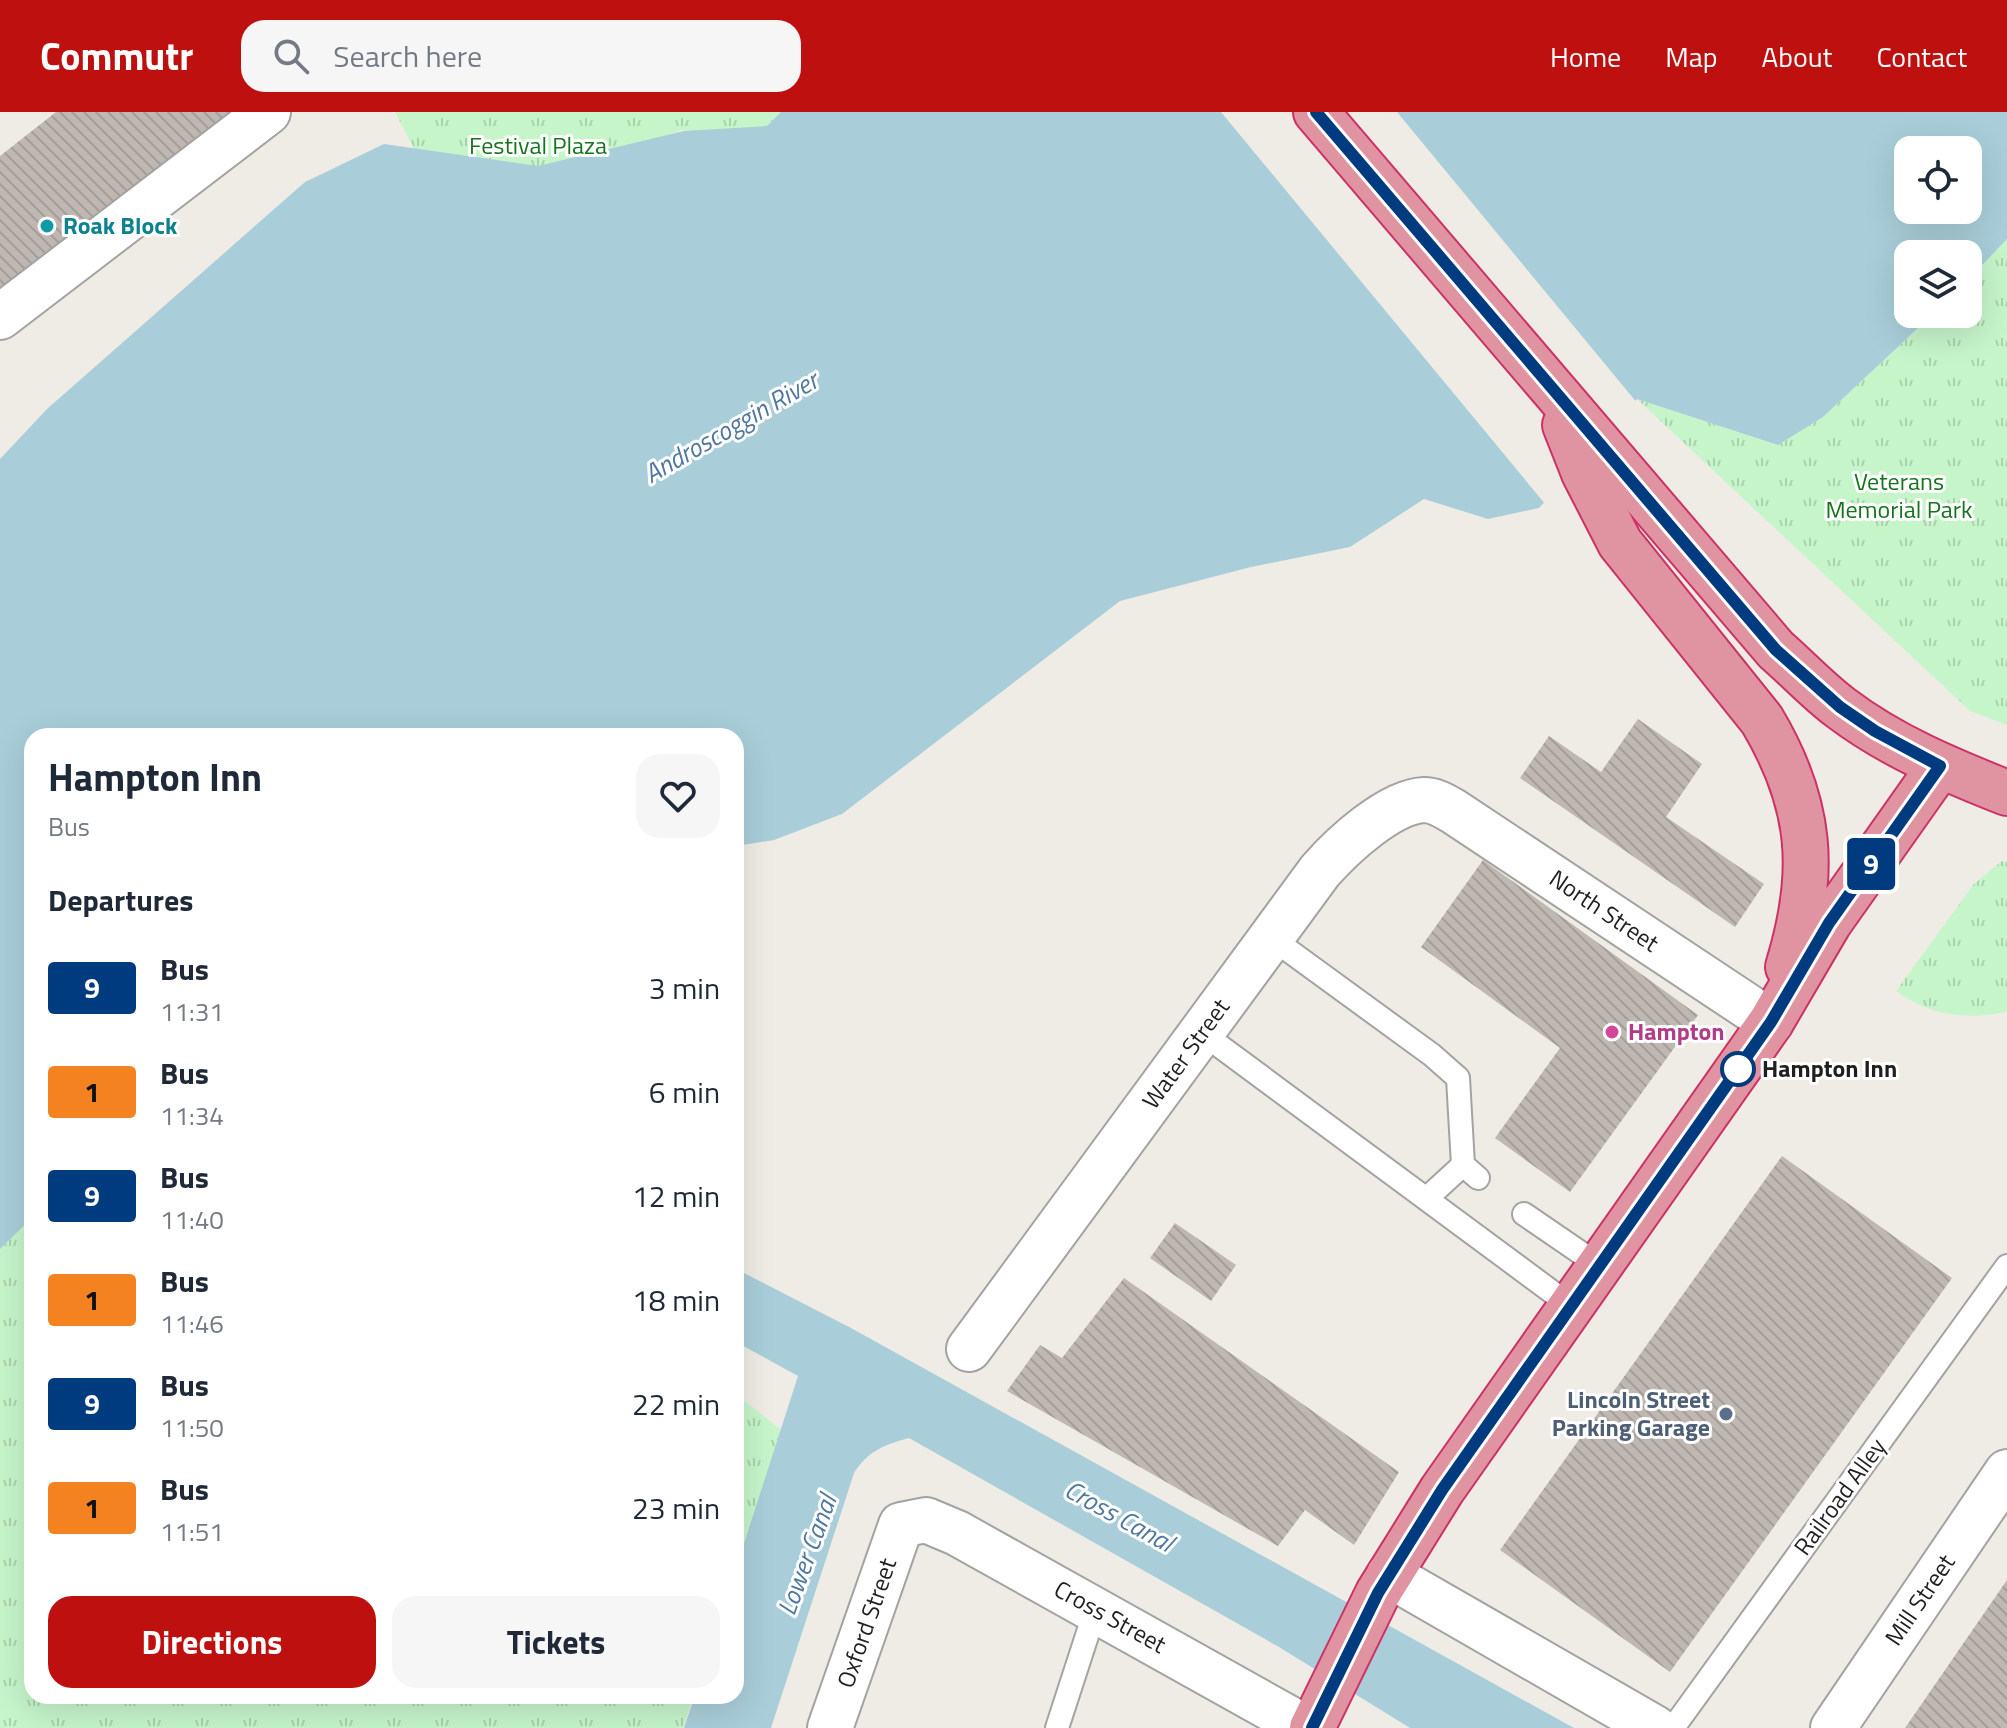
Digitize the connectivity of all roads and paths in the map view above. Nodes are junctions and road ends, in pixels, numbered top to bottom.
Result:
1 (268, 112) edge
2 (1322, 119) edge
3 (0, 317) edge
4 (1552, 391) junction
5 (1940, 766) junction
6 (2007, 793) edge
7 (1435, 802) joint
8 (1270, 937) junction
9 (1771, 1022) junction
10 (1202, 1033) junction
11 (1427, 1198) junction
12 (1524, 1214) dead end
13 (1600, 1266) junction
14 (2007, 1266) edge
15 (1571, 1306) junction
16 (969, 1349) dead end
17 (2007, 1472) edge
18 (908, 1522) joint
19 (1384, 1584) junction
20 (1096, 1608) junction
21 (1313, 1721) edge
22 (830, 1728) edge
23 (1057, 1728) edge
24 (1655, 1728) edge
25 (1673, 1728) edge
26 (1833, 1728) edge

1 - 3 street
2 - 4 highway
4 - 5 highway
4 - 9 highway
5 - 6 highway
5 - 9 highway
7 - 8 street, Water Street
7 - 9 street, North Street
8 - 10 street, Water Street
8 - 11 lane
9 - 13 highway
10 - 11 lane
10 - 16 street, Water Street
11 - 15 lane
12 - 13 lane
13 - 15 highway
14 - 25 lane, Railroad Alley
15 - 19 highway
17 - 26 street, Mill Street
18 - 20 street, Cross Street
18 - 22 street, Oxford Street
19 - 21 highway
19 - 24 street
20 - 21 street, Cross Street
20 - 23 lane

